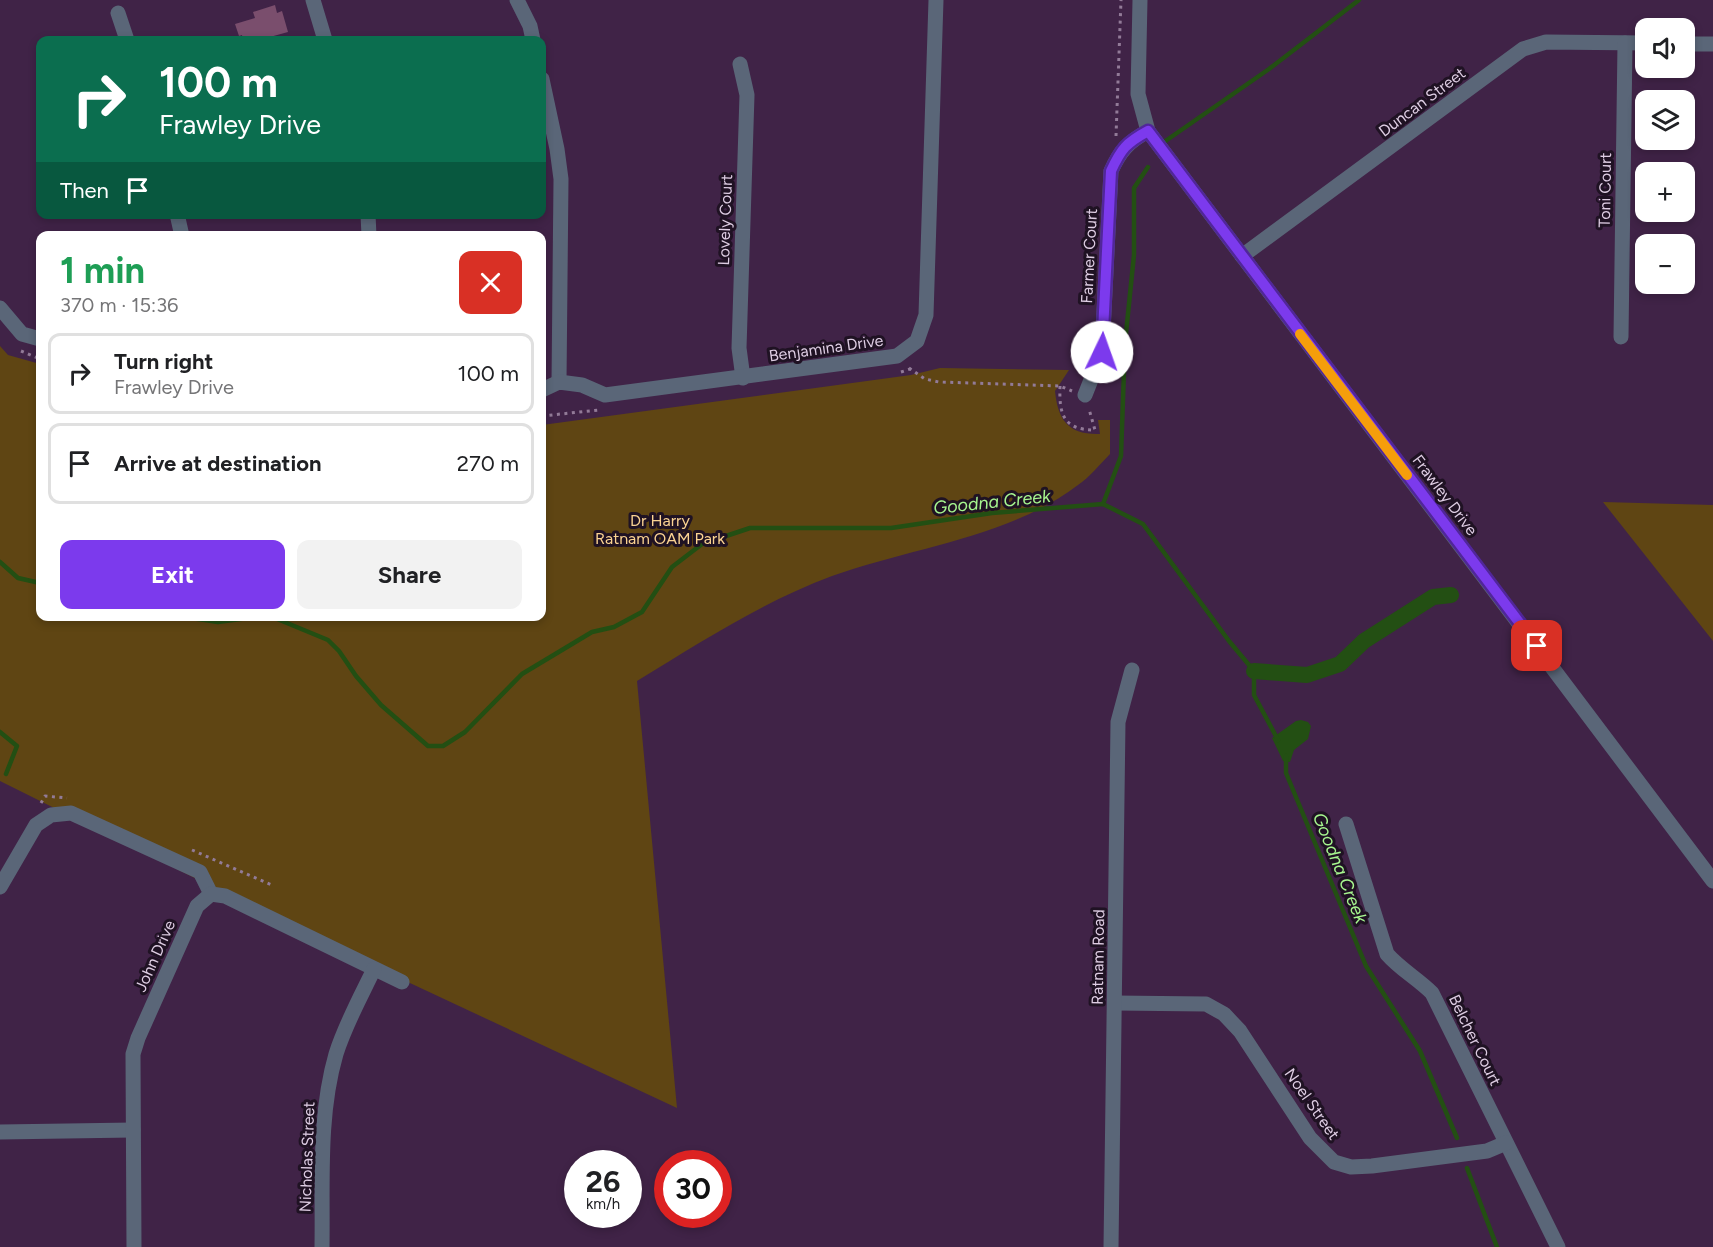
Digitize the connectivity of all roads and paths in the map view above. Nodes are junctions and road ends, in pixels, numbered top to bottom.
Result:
1 (313, 0) edge
2 (517, 0) edge
3 (936, 0) edge
4 (1121, 0) edge
5 (1140, 0) edge
6 (118, 13) dead end
7 (126, 36) edge
8 (324, 36) edge
9 (532, 36) edge
10 (1625, 43) junction
11 (1635, 43) edge
12 (1695, 44) edge
13 (1713, 44) edge
14 (740, 64) dead end
15 (546, 98) edge
16 (1148, 131) junction
17 (1119, 153) junction
18 (1242, 256) junction
19 (0, 308) edge
20 (1622, 337) dead end
21 (36, 338) edge
22 (897, 356) junction
23 (743, 378) junction
24 (559, 382) junction
25 (1060, 386) junction
26 (546, 388) edge
27 (1085, 395) junction
28 (1132, 670) dead end
29 (1346, 824) dead end
30 (1713, 880) edge
31 (0, 887) edge
32 (211, 894) junction
33 (374, 969) junction
34 (402, 982) dead end
35 (1115, 1003) junction
36 (133, 1130) junction
37 (0, 1132) edge
38 (1506, 1143) junction
39 (134, 1247) edge
40 (322, 1247) edge
41 (1111, 1247) edge
42 (1558, 1247) edge

1 - 8 street
2 - 9 street
3 - 22 street, Benjamina Drive
4 - 17 path
5 - 16 street
6 - 7 street
10 - 11 street, Duncan Street
10 - 18 street, Duncan Street
10 - 20 street, Toni Court
12 - 13 street
14 - 23 street, Lovely Court
15 - 24 street
16 - 17 street
16 - 18 street, Frawley Drive
17 - 27 street, Farmer Court
18 - 30 street, Frawley Drive
19 - 21 street
22 - 23 street, Benjamina Drive
22 - 25 path
23 - 24 street, Benjamina Drive
24 - 26 street
25 - 27 path
25 - 27 path
28 - 35 street, Ratnam Road
29 - 38 street, Belcher Court
31 - 32 street
32 - 33 street
32 - 36 street, John Drive
33 - 34 street
33 - 40 street, Nicholas Street
35 - 38 street, Noel Street
35 - 41 street, Ratnam Road
36 - 37 street
36 - 39 street, John Drive
38 - 42 street, Belcher Court

